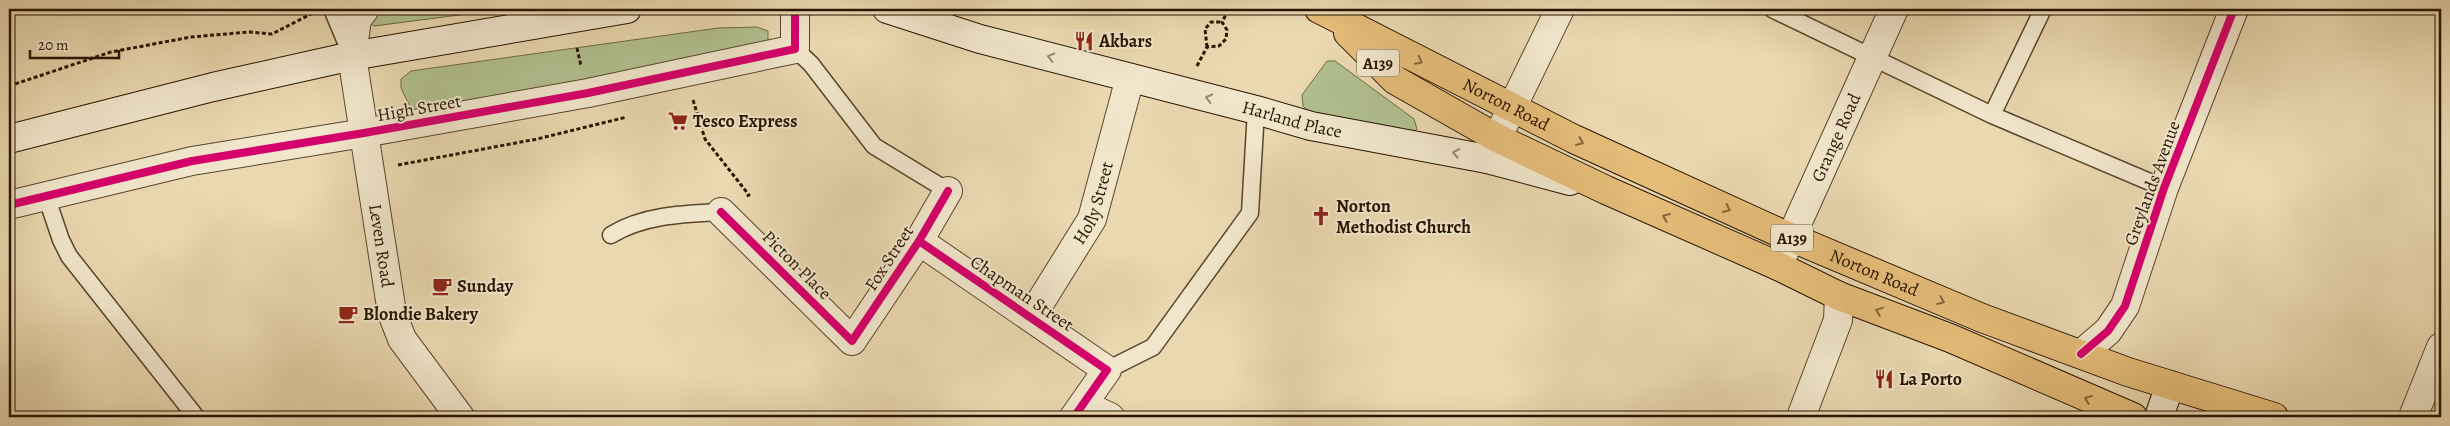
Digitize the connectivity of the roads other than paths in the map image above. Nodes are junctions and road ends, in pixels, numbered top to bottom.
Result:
1 (332, 9) edge
2 (365, 9) edge
3 (619, 9) edge
4 (795, 9) edge
5 (886, 9) edge
6 (1560, 9) edge
7 (1772, 9) edge
8 (1894, 9) edge
9 (2042, 9) edge
10 (2234, 9) edge
11 (1324, 12) edge
12 (795, 49) junction
13 (352, 56) junction
14 (1870, 58) junction
15 (1130, 78) junction
16 (1512, 108) junction
17 (1256, 110) junction
18 (1992, 115) junction
19 (364, 133) junction
20 (9, 139) edge
21 (1492, 148) junction
22 (2164, 188) junction
23 (948, 191) joint
24 (46, 196) junction
25 (9, 204) edge
26 (721, 212) joint
27 (611, 235) dead end
28 (1790, 237) junction
29 (919, 241) junction
30 (1778, 266) junction
31 (1839, 296) junction
32 (1031, 317) junction
33 (852, 341) joint
34 (2441, 347) edge
35 (2081, 354) junction
36 (1107, 370) junction
37 (2170, 385) junction
38 (1079, 411) edge
39 (196, 417) edge
40 (460, 417) edge
41 (1110, 417) edge
42 (1801, 417) edge
43 (2133, 417) edge
44 (2159, 417) edge
45 (2274, 417) edge
46 (2412, 417) edge

1 - 13 lane
2 - 13 street
3 - 13 street
4 - 12 street
15 -> 5 street, Harland Place
6 - 16 street
7 - 14 lane
8 - 14 street, Grange Road
9 - 18 lane
10 - 22 street, Greylands Avenue
11 -> 16 main road, Norton Road / A139
11 - 21 main road, Norton Road / A139
12 - 19 street, High Street
12 - 23 lane
13 - 19 street, Leven Road
13 - 20 street
14 - 18 lane
14 - 28 street, Grange Road
17 -> 15 street, Harland Place
15 - 32 street, Holly Street
16 - 21 street
16 -> 28 main road, Norton Road / A139
21 -> 17 street, Harland Place
17 - 36 lane
18 - 22 lane
19 - 24 street, High Street
19 - 40 street, Leven Road
30 -> 21 main road, Norton Road / A139
22 - 35 street, Greylands Avenue
23 - 29 street, Fox Street
24 - 25 street, High Street
24 - 39 lane
26 - 27 lane
26 - 33 street, Picton Place
28 - 30 street, Grange Road
28 -> 35 main road, Norton Road / A139
29 - 32 street, Chapman Street
29 - 33 street, Fox Street
30 - 31 main road, Norton Road / A139
31 - 42 street
43 -> 31 main road, Norton Road / A139
32 - 36 street, Chapman Street
34 - 46 street
35 - 37 main road, Norton Road / A139
36 - 38 street
37 - 44 street
37 - 45 main road, Norton Road / A139
38 - 41 street

